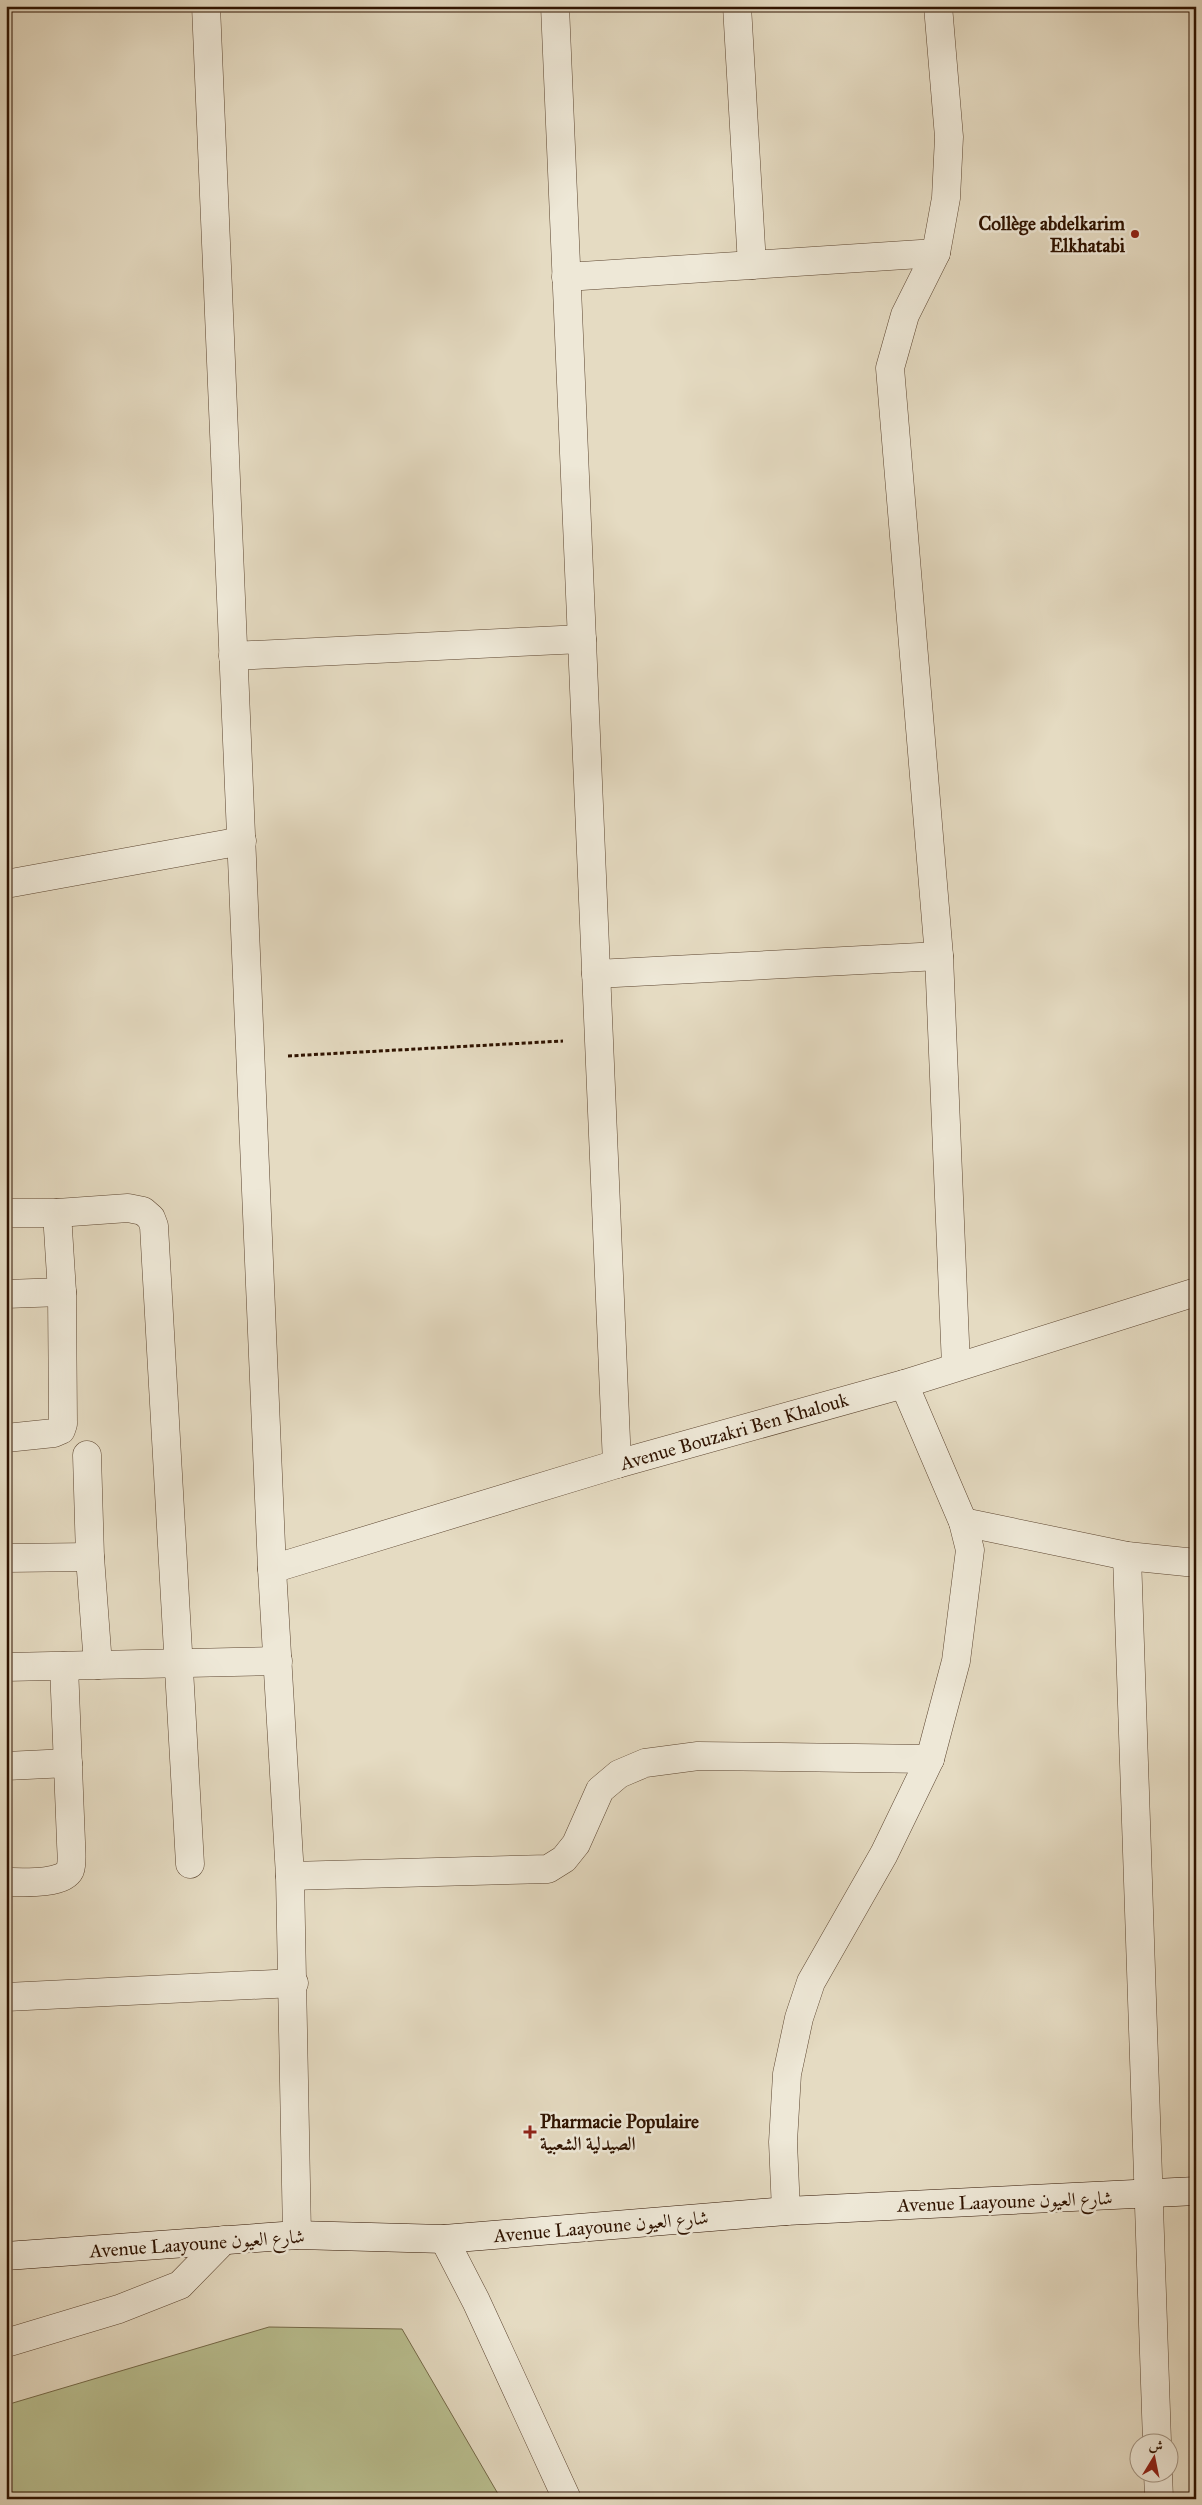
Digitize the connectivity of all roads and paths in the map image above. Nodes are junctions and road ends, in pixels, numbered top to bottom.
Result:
1 (206, 6) edge
2 (555, 6) edge
3 (737, 6) edge
4 (938, 6) edge
5 (936, 253) junction
6 (752, 265) junction
7 (566, 277) junction
8 (582, 639) junction
9 (233, 656) junction
10 (242, 841) junction
11 (6, 884) edge
12 (939, 956) junction
13 (596, 974) junction
14 (599, 1039) junction
15 (250, 1058) junction
16 (6, 1213) edge
17 (57, 1213) junction
18 (62, 1292) junction
19 (1196, 1292) edge
20 (6, 1294) edge
21 (956, 1366) junction
22 (904, 1384) junction
23 (6, 1438) edge
24 (87, 1456) dead end
25 (617, 1464) junction
26 (963, 1522) junction
27 (1127, 1556) junction
28 (90, 1557) junction
29 (6, 1558) edge
30 (1196, 1562) edge
31 (272, 1569) junction
32 (278, 1661) junction
33 (177, 1663) junction
34 (98, 1665) junction
35 (64, 1666) junction
36 (6, 1667) edge
37 (930, 1759) junction
38 (68, 1763) junction
39 (6, 1766) edge
40 (190, 1864) dead end
41 (290, 1876) junction
42 (6, 1882) edge
43 (294, 1983) junction
44 (6, 1997) edge
45 (1196, 2191) edge
46 (1149, 2195) junction
47 (786, 2211) junction
48 (297, 2235) junction
49 (444, 2239) junction
50 (224, 2240) junction
51 (6, 2256) edge
52 (6, 2342) edge
53 (1157, 2432) edge
54 (1158, 2482) edge
55 (567, 2499) edge
56 (1159, 2499) edge

1 - 9 street
2 - 7 street
3 - 6 street
4 - 5 street
5 - 6 street
5 - 12 street
6 - 7 street
7 - 8 street
8 - 9 street
8 - 13 street
9 - 10 street
10 - 11 street
10 - 15 street
12 - 13 street
12 - 21 street
13 - 14 street
14 - 15 path
14 - 25 street
15 - 31 street
16 - 17 street
17 - 18 street
17 - 33 street
18 - 20 street
18 - 23 street
19 - 21 street, Avenue Bouzakri Ben Khalouk
21 - 22 street, Avenue Bouzakri Ben Khalouk
22 - 25 street, Avenue Bouzakri Ben Khalouk
22 - 26 street
24 - 28 street
25 - 31 street, Avenue Bouzakri Ben Khalouk
26 - 27 street
26 - 37 street
27 - 30 street
27 - 46 street
28 - 29 street
28 - 34 street
31 - 32 street
32 - 33 street
32 - 41 street
33 - 34 street
33 - 40 street
34 - 35 street
35 - 36 street
35 - 38 street
37 - 41 street
37 - 47 street
38 - 39 street
38 - 42 street
41 - 43 street
43 - 44 street
43 - 48 street
45 - 46 street, Avenue Laayoune شارع العيون
46 - 47 street, Avenue Laayoune شارع العيون
46 - 53 street
47 - 49 street, Avenue Laayoune شارع العيون
48 - 49 street, Avenue Laayoune شارع العيون
48 - 50 street, Avenue Laayoune شارع العيون
49 - 55 street
50 - 51 street, Avenue Laayoune شارع العيون
50 - 52 street
54 - 56 street

